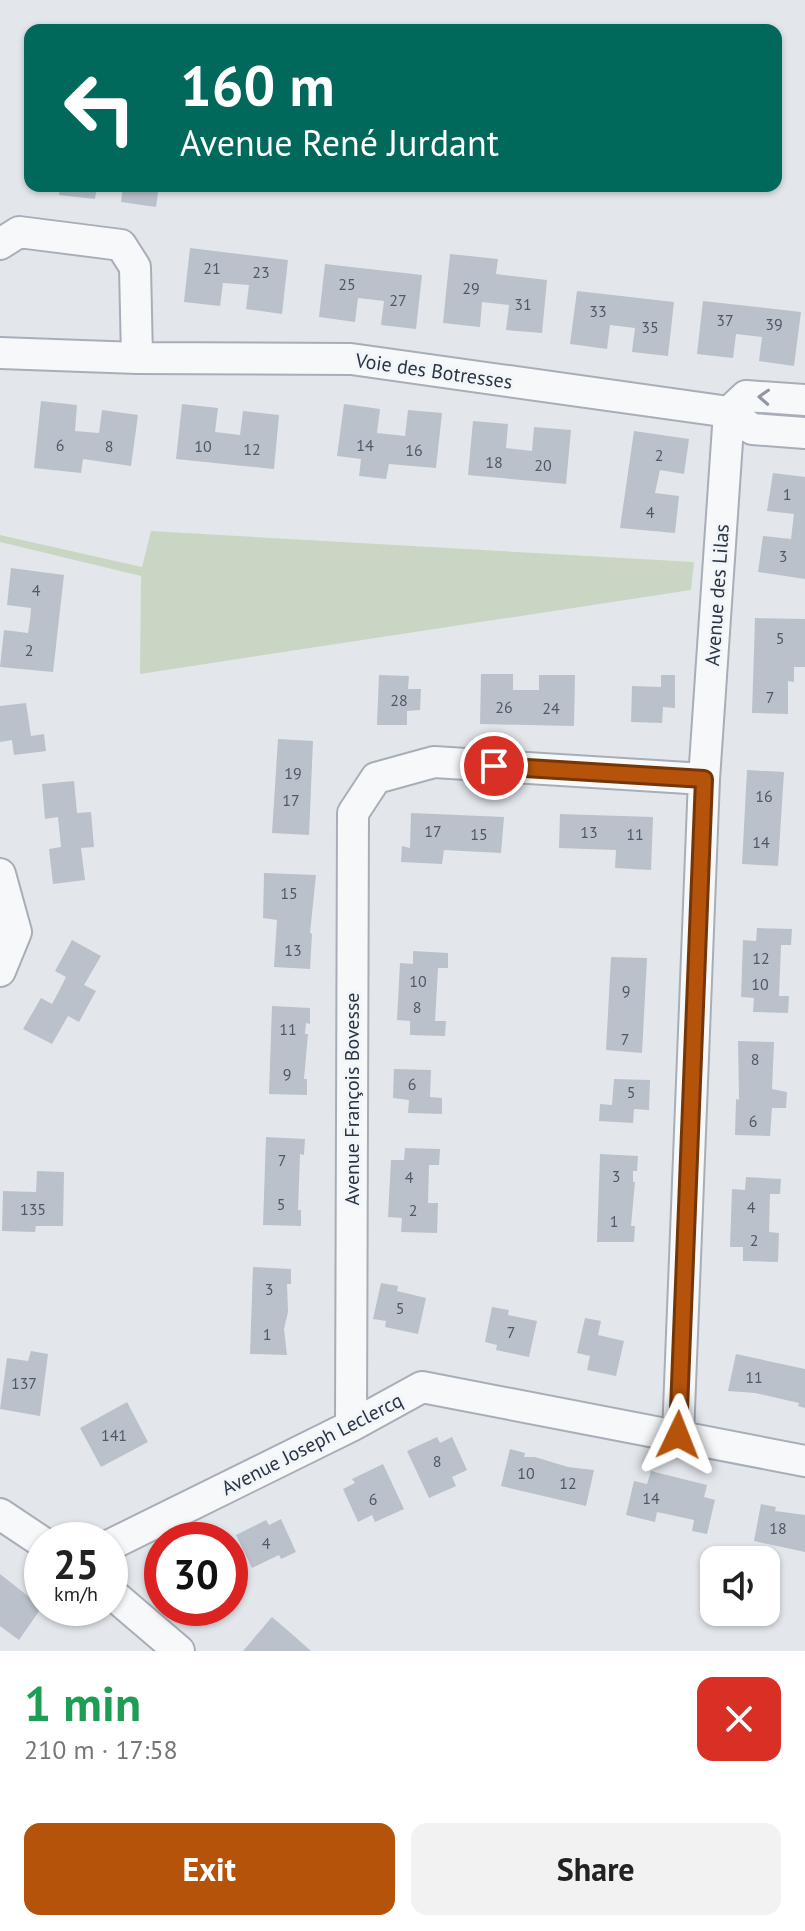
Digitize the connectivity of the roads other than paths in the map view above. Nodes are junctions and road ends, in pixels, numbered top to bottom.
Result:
1 (0, 244) edge
2 (0, 353) edge
3 (137, 358) junction
4 (805, 400) edge
5 (729, 412) junction
6 (805, 433) edge
7 (704, 779) junction
8 (0, 874) edge
9 (0, 971) edge
10 (351, 1426) junction
11 (678, 1435) junction
12 (805, 1461) edge
13 (0, 1514) edge
14 (24, 1530) edge
15 (128, 1536) edge
16 (128, 1607) edge
17 (179, 1651) edge

1 - 3 street
2 - 3 street, Voie des Botresses
3 - 5 street, Voie des Botresses
4 -> 5 street
5 - 6 street, Voie des Botresses
5 - 7 street, Avenue des Lilas
7 - 10 street, Avenue François Bovesse
7 - 11 street, Avenue des Lilas
8 - 9 street
10 - 11 street, Avenue Joseph Leclercq
10 - 15 street, Avenue Joseph Leclercq
11 - 12 street, Avenue Joseph Leclercq
13 - 14 street
16 - 17 street

